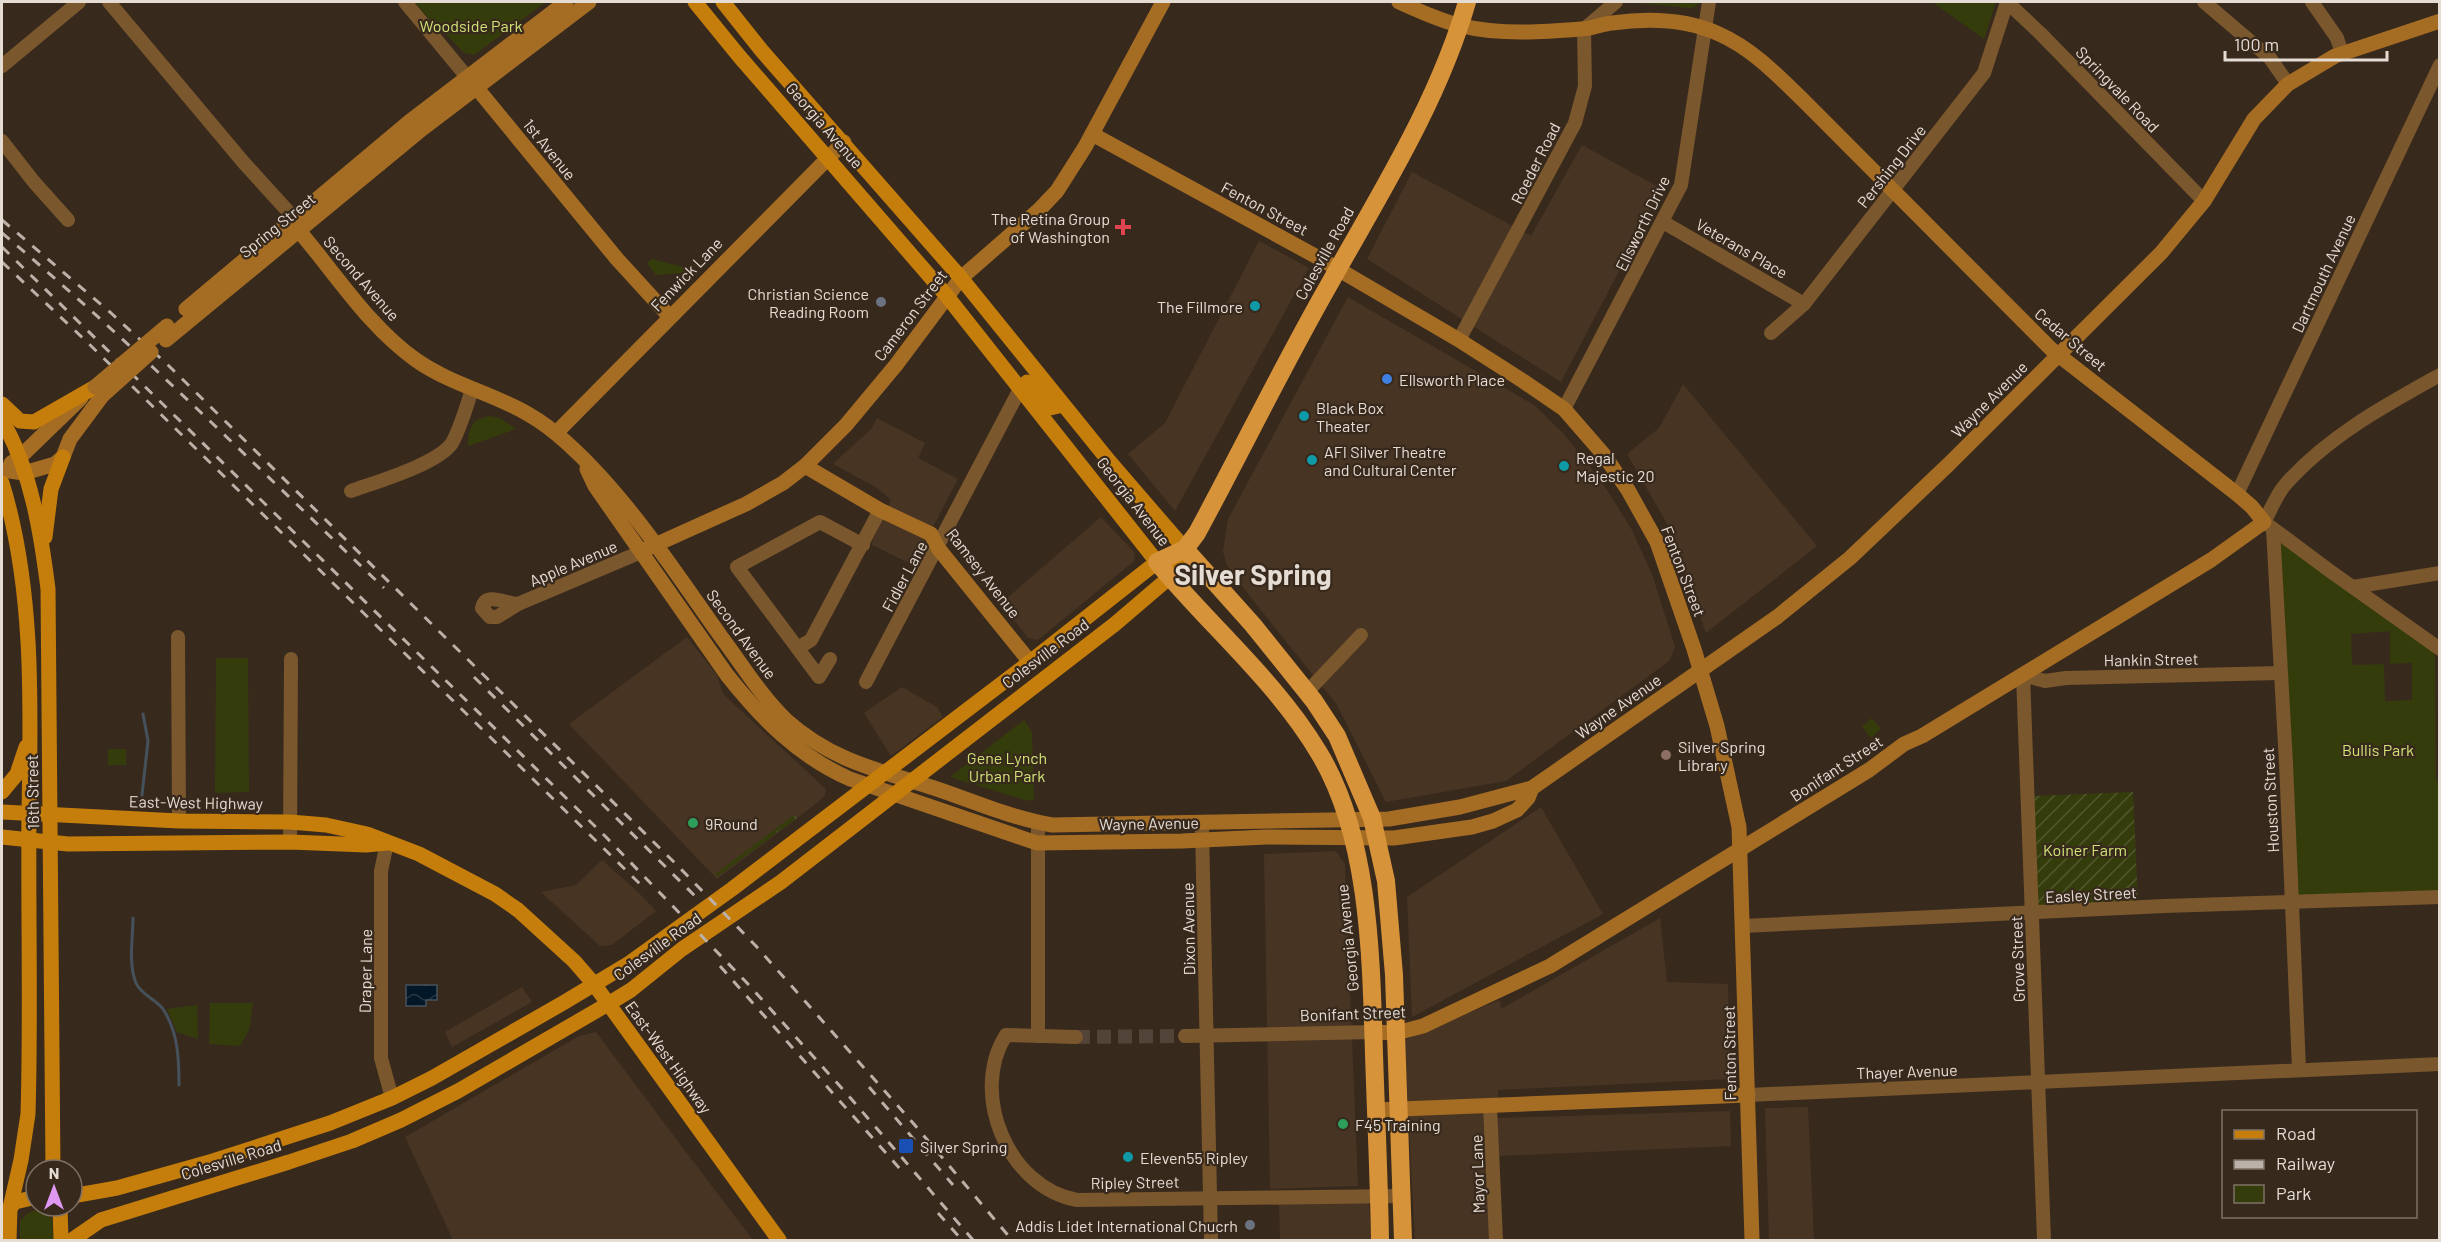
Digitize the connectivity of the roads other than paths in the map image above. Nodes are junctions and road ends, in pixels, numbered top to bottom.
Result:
1 (79, 2) edge
2 (109, 2) edge
3 (405, 2) edge
4 (566, 2) edge
5 (589, 2) edge
6 (695, 2) edge
7 (723, 2) edge
8 (1163, 2) edge
9 (1399, 2) edge
10 (1467, 2) edge
11 (1616, 2) edge
12 (1709, 2) edge
13 (2007, 2) edge
14 (2204, 2) edge
15 (2312, 2) edge
16 (2439, 21) edge
17 (1460, 26) junction
18 (1584, 29) junction
19 (1705, 29) junction
20 (2343, 52) junction
21 (2439, 65) edge
22 (2, 66) edge
23 (471, 82) junction
24 (2288, 84) junction
25 (1092, 134) junction
26 (2, 141) edge
27 (844, 141) junction
28 (827, 158) junction
29 (1893, 192) junction
30 (2204, 201) junction
31 (68, 220) dead end
32 (1663, 222) junction
33 (293, 224) junction
34 (1338, 269) junction
35 (961, 278) junction
36 (946, 295) junction
37 (1804, 304) junction
38 (670, 317) junction
39 (1771, 333) dead end
40 (1460, 340) junction
41 (993, 354) junction
42 (2060, 355) junction
43 (2439, 375) edge
44 (1020, 389) junction
45 (472, 390) junction
46 (98, 391) junction
47 (2, 404) edge
48 (1063, 405) junction
49 (1564, 409) junction
50 (2, 420) edge
51 (556, 433) junction
52 (63, 457) junction
53 (582, 459) junction
54 (21, 466) junction
55 (805, 466) junction
56 (2, 469) edge
57 (2, 483) edge
58 (351, 491) dead end
59 (2236, 494) junction
60 (880, 510) junction
61 (2269, 525) junction
62 (862, 544) junction
63 (655, 545) junction
64 (938, 548) junction
65 (1185, 549) junction
66 (43, 552) junction
67 (641, 552) junction
68 (1157, 562) junction
69 (2439, 573) edge
70 (1170, 577) junction
71 (2353, 587) junction
72 (518, 604) dead end
73 (717, 630) junction
74 (1361, 635) dead end
75 (178, 637) dead end
76 (704, 640) junction
77 (798, 648) junction
78 (2439, 649) edge
79 (830, 659) dead end
80 (291, 660) dead end
81 (1030, 662) junction
82 (1700, 671) junction
83 (2280, 673) junction
84 (2023, 675) junction
85 (866, 682) dead end
86 (1308, 692) junction
87 (29, 735) junction
88 (883, 773) junction
89 (911, 781) junction
90 (867, 785) junction
91 (1532, 788) junction
92 (2, 792) edge
93 (895, 794) junction
94 (2, 812) edge
95 (29, 814) junction
96 (51, 814) junction
97 (1372, 818) junction
98 (179, 820) junction
99 (1346, 820) junction
100 (290, 822) junction
101 (1203, 822) junction
102 (1038, 823) junction
103 (2, 837) edge
104 (1352, 838) junction
105 (1377, 839) junction
106 (1202, 840) junction
107 (30, 841) junction
108 (290, 842) junction
109 (51, 843) junction
110 (387, 843) junction
111 (1037, 843) junction
112 (1740, 849) junction
113 (2439, 897) edge
114 (2291, 903) junction
115 (2032, 914) junction
116 (1743, 926) junction
117 (594, 984) junction
118 (608, 1004) junction
119 (1374, 1032) junction
120 (1396, 1033) junction
121 (1206, 1035) junction
122 (1038, 1036) junction
123 (1185, 1036) tunnel mouth
124 (1076, 1037) tunnel mouth
125 (2439, 1064) edge
126 (2299, 1069) junction
127 (2038, 1083) junction
128 (1748, 1095) junction
129 (392, 1098) junction
130 (1490, 1106) junction
131 (1399, 1109) junction
132 (1376, 1110) junction
133 (53, 1158) edge
134 (84, 1194) edge
135 (1379, 1196) junction
136 (1402, 1196) junction
137 (1211, 1197) junction
138 (24, 1200) edge
139 (10, 1208) junction
140 (60, 1218) edge
141 (9, 1240) edge
142 (61, 1240) edge
143 (72, 1240) edge
144 (779, 1240) edge
145 (1211, 1240) edge
146 (1380, 1240) edge
147 (1403, 1240) edge
148 (1496, 1240) edge
149 (1752, 1240) edge
150 (2044, 1240) edge

1 - 22 street
2 - 33 street, Second Avenue
3 - 23 street, 1st Avenue
4 - 23 street, Spring Street
5 - 23 street, Spring Street
6 - 28 main road, Georgia Avenue
7 - 27 main road, Georgia Avenue
8 - 25 street, Cameron Street
9 - 17 street
10 - 17 highway, Colesville Road
11 - 18 street
12 - 19 street, Ellsworth Drive
13 - 29 street, Pershing Drive
13 - 30 street, Springvale Road
14 - 24 street
15 - 20 street
16 - 20 street, Wayne Avenue
17 - 18 street
17 - 34 highway, Colesville Road
18 - 19 street
18 - 40 street, Roeder Road
19 - 29 street, Cedar Street
19 - 32 street, Ellsworth Drive
20 - 24 street, Wayne Avenue
21 - 59 street, Dartmouth Avenue
23 - 33 street, Spring Street
23 - 38 street, 1st Avenue
24 - 30 street, Wayne Avenue
25 - 34 street, Fenton Street
25 - 35 street, Cameron Street
26 - 31 street
27 - 28 street, Fenwick Lane
27 - 35 main road, Georgia Avenue
28 - 36 main road, Georgia Avenue
28 - 38 street, Fenwick Lane
29 - 37 street, Pershing Drive
29 - 42 street, Cedar Street
30 - 42 street, Wayne Avenue
32 - 37 street, Veterans Place
32 - 49 street, Ellsworth Drive
33 - 45 street, Second Avenue
33 - 46 street, Spring Street, bridge
34 - 40 street, Fenton Street
34 - 65 highway, Colesville Road
35 - 36 street, Cameron Street
35 - 48 main road, Georgia Avenue
36 - 41 main road, Georgia Avenue
36 - 55 street, Cameron Street
37 - 39 street, Pershing Drive
38 - 51 street, Fenwick Lane
40 - 49 street, Fenton Street
41 - 44 main road, Georgia Avenue
41 - 48 main road
42 - 59 street, Cedar Street
42 - 82 street, Wayne Avenue
43 - 61 street, Bonifant Street
44 - 64 street, Fidler Lane
44 - 68 main road, Georgia Avenue
45 - 51 street, Second Avenue
45 - 58 street
46 - 47 main road
46 - 52 street, Spring Street
46 - 54 street, Spring Street
48 - 65 main road, Georgia Avenue
49 - 82 street, Fenton Street
50 - 54 main road, 16th Street
51 - 53 street, Second Avenue
52 - 54 street
52 - 66 main road
53 - 63 street, Second Avenue
53 - 67 street, Second Avenue
54 - 56 street
54 - 66 main road, 16th Street
55 - 60 street, Ramsey Avenue
55 - 63 street, Cameron Street
57 - 87 main road, 16th Street
59 - 61 street, Cedar Street
60 - 62 street
60 - 64 street, Ramsey Avenue
61 - 71 street, Cedar Street
61 - 83 street, Houston Street
61 - 84 street, Bonifant Street
62 - 77 street
62 - 77 street
63 - 67 street, Cameron Street
63 - 73 street, Second Avenue
64 - 81 street, Ramsey Avenue
64 - 85 street, Fidler Lane
65 - 68 highway, Colesville Road
65 - 70 main road, Colesville Road
65 - 86 highway, Georgia Avenue
66 - 96 main road, 16th Street
67 - 72 street, Apple Avenue
67 - 76 street, Second Avenue
68 - 70 highway, Georgia Avenue
68 - 81 main road, Colesville Road
69 - 71 street
70 - 89 main road, Colesville Road
70 - 99 highway, Georgia Avenue
71 - 78 street, Cedar Street
73 - 76 street
73 - 88 street, Second Avenue
74 - 86 street
75 - 98 street
76 - 90 street, Second Avenue
77 - 79 street
80 - 100 street
81 - 88 main road, Colesville Road
82 - 91 street, Wayne Avenue
82 - 112 street, Fenton Street
83 - 84 street, Hankin Street
83 - 114 street, Houston Street
84 - 112 street, Bonifant Street
84 - 115 street, Grove Street
86 - 97 highway, Georgia Avenue
87 - 92 main road
87 - 95 main road, 16th Street
88 - 89 street, Second Avenue
88 - 90 main road, Colesville Road
89 - 93 main road, Colesville Road
89 - 102 street, Wayne Avenue
90 - 93 street, Wayne Avenue
90 - 117 main road, Colesville Road
91 - 97 street, Wayne Avenue
91 - 105 street, Wayne Avenue
93 - 111 street, Wayne Avenue
93 - 118 main road, Colesville Road
94 - 95 main road, East-West Highway
95 - 96 main road, East-West Highway
95 - 107 main road, 16th Street
96 - 98 main road, East-West Highway
96 - 109 main road, 16th Street
97 - 99 street, Wayne Avenue
97 - 105 highway, Georgia Avenue
98 - 100 main road, East-West Highway
99 - 101 street, Wayne Avenue
99 - 104 highway, Georgia Avenue
100 - 108 street
100 - 110 main road, East-West Highway
101 - 102 street, Wayne Avenue
101 - 106 street, Dixon Avenue
102 - 111 street
103 - 107 main road, East-West Highway
104 - 105 street, Wayne Avenue
104 - 106 street, Wayne Avenue
104 - 119 highway, Georgia Avenue
105 - 120 highway, Georgia Avenue
106 - 111 street, Wayne Avenue
106 - 121 street, Dixon Avenue
107 - 109 main road, East-West Highway
107 - 139 main road, 16th Street
108 - 109 main road, East-West Highway
108 - 110 main road, East-West Highway
109 - 133 main road, 16th Street
110 - 117 main road, East-West Highway
110 - 129 street, Draper Lane
111 - 122 street
112 - 116 street, Fenton Street
112 - 120 street, Bonifant Street
113 - 114 street, Easley Street
114 - 115 street, Easley Street
114 - 126 street, Houston Street
115 - 116 street, Easley Street
115 - 127 street, Grove Street
116 - 128 street, Fenton Street
117 - 118 main road, East-West Highway
117 - 129 main road, Colesville Road
118 - 143 main road, Colesville Road
118 - 144 main road, East-West Highway
119 - 120 street, Bonifant Street
119 - 121 street, Bonifant Street
119 - 132 highway, Georgia Avenue
120 - 131 highway, Georgia Avenue
121 - 123 street, Bonifant Street
121 - 137 street, Dixon Avenue
122 - 124 street
122 - 137 street, Ripley Street
125 - 126 street, Thayer Avenue
126 - 127 street, Thayer Avenue
127 - 128 street, Thayer Avenue
127 - 150 street, Grove Street
128 - 130 street, Thayer Avenue
128 - 149 street, Fenton Street
129 - 134 main road, Colesville Road
130 - 131 street, Thayer Avenue
130 - 148 street, Mayor Lane
131 - 132 street, Thayer Avenue
131 - 136 highway, Georgia Avenue
132 - 135 highway, Georgia Avenue
135 - 136 street, Ripley Street
135 - 137 street, Ripley Street
135 - 146 highway, Georgia Avenue
136 - 147 highway, Georgia Avenue
137 - 145 street, Dixon Avenue
138 - 139 main road
139 - 141 main road, 16th Street
140 - 142 main road

